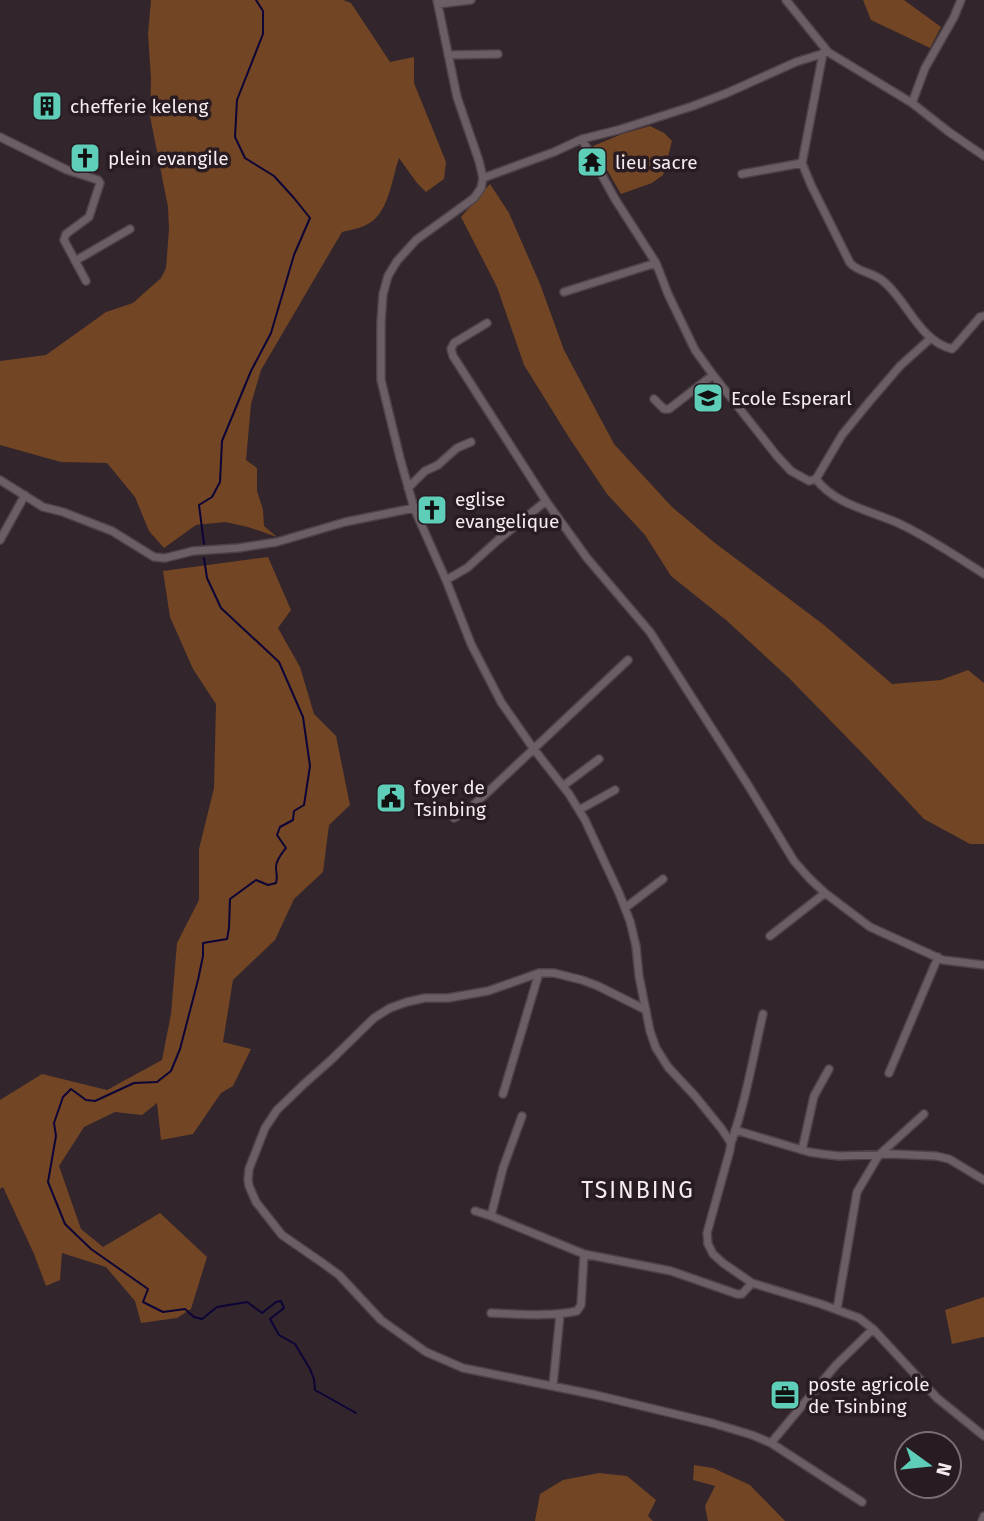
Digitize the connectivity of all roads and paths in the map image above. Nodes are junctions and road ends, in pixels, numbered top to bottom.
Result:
1 (471, 0) edge
2 (786, 0) edge
3 (961, 0) edge
4 (438, 2) edge
5 (825, 52) junction
6 (498, 54) dead end
7 (448, 55) junction
8 (912, 103) junction
9 (0, 137) edge
10 (582, 139) junction
11 (984, 156) edge
12 (802, 163) junction
13 (742, 174) dead end
14 (483, 178) junction
15 (130, 229) dead end
16 (75, 261) junction
17 (656, 263) junction
18 (86, 281) dead end
19 (564, 292) dead end
20 (984, 316) edge
21 (487, 323) dead end
22 (931, 338) junction
23 (712, 375) junction
24 (654, 399) dead end
25 (471, 442) dead end
26 (816, 479) junction
27 (0, 480) edge
28 (408, 488) junction
29 (26, 495) junction
30 (546, 501) junction
31 (414, 508) junction
32 (0, 540) edge
33 (984, 574) edge
34 (446, 580) junction
35 (628, 660) dead end
36 (533, 748) junction
37 (599, 759) dead end
38 (563, 786) junction
39 (615, 790) dead end
40 (579, 810) junction
41 (454, 818) dead end
42 (663, 879) dead end
43 (825, 892) junction
44 (625, 908) junction
45 (770, 936) dead end
46 (938, 957) junction
47 (984, 965) edge
48 (539, 973) junction
49 (646, 1010) junction
50 (764, 1014) dead end
51 (829, 1069) dead end
52 (889, 1073) dead end
53 (503, 1094) dead end
54 (924, 1114) dead end
55 (522, 1116) dead end
56 (736, 1130) junction
57 (731, 1143) junction
58 (802, 1150) junction
59 (878, 1155) junction
60 (984, 1180) edge
61 (475, 1211) dead end
62 (491, 1216) junction
63 (584, 1254) junction
64 (752, 1283) junction
65 (837, 1309) junction
66 (491, 1313) dead end
67 (561, 1315) junction
68 (873, 1329) junction
69 (553, 1385) junction
70 (984, 1436) edge
71 (771, 1443) junction
72 (862, 1502) dead end
73 (984, 1516) edge
74 (982, 1521) edge

1 - 4 street
2 - 5 street
3 - 8 street
4 - 7 street
5 - 8 street
5 - 10 street
5 - 12 street
6 - 7 street
7 - 14 street
8 - 11 street
9 - 16 street
10 - 14 street
10 - 17 street
12 - 13 street
12 - 22 street
14 - 28 street
15 - 16 street
16 - 18 street
17 - 19 street
17 - 23 street
20 - 22 street
21 - 30 street
22 - 26 street
23 - 24 street
23 - 26 street
25 - 28 street
26 - 33 street
27 - 29 street
28 - 31 street
29 - 31 street
29 - 32 street
30 - 34 street
30 - 43 street
31 - 34 street
34 - 36 street
35 - 36 street
36 - 38 street
36 - 41 street
37 - 38 street
38 - 40 street
39 - 40 street
40 - 44 street
42 - 44 street
43 - 45 street
43 - 46 street
44 - 49 street
46 - 47 street
46 - 52 street
48 - 49 street
48 - 53 street
48 - 69 street
49 - 57 street
50 - 56 street
51 - 58 street
54 - 59 street
55 - 62 street
56 - 57 street
56 - 58 street
57 - 64 street
58 - 59 street
59 - 60 street
59 - 65 street
61 - 62 street
62 - 63 street
63 - 64 street
63 - 67 street
64 - 65 street
65 - 68 street
66 - 67 street
67 - 69 street
68 - 70 street
68 - 71 street
69 - 71 street
71 - 72 street
73 - 74 street

